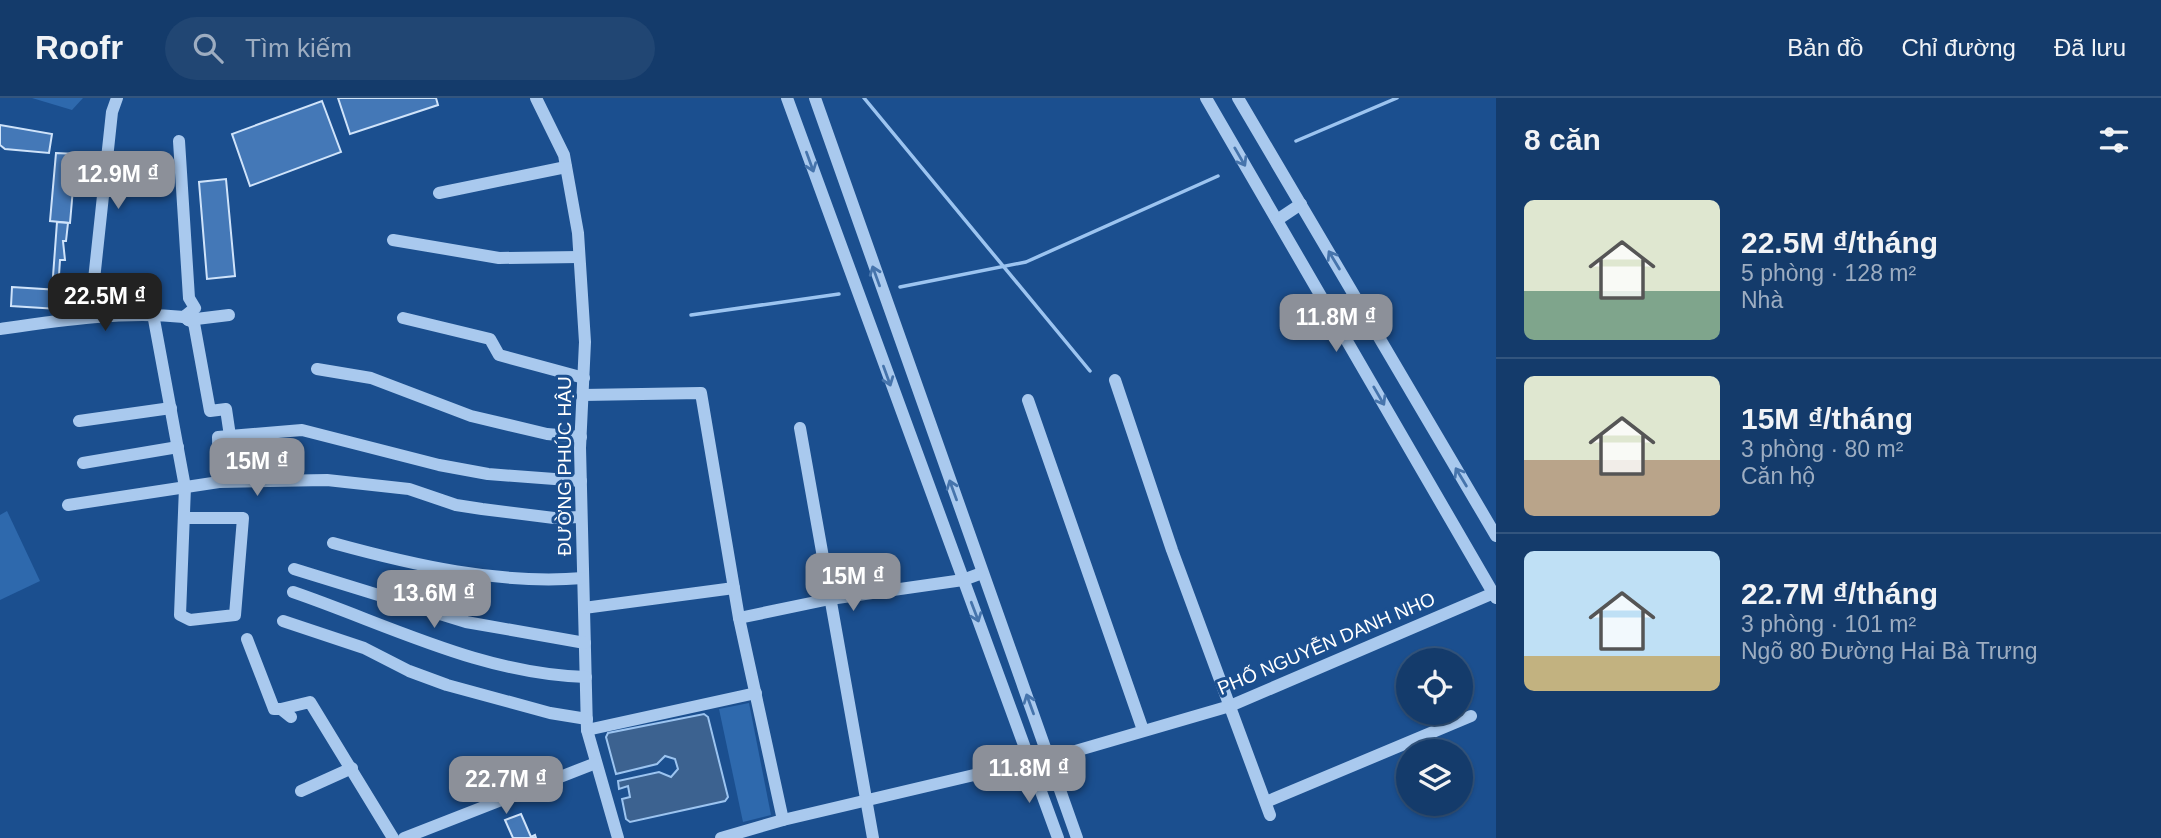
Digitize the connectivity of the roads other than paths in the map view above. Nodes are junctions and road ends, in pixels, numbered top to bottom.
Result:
1 (117, 98) edge
2 (536, 98) edge
3 (787, 98) edge
4 (815, 98) edge
5 (1206, 98) edge
6 (1238, 98) edge
7 (179, 141) dead end
8 (566, 167) junction
9 (439, 193) dead end
10 (1301, 204) junction
11 (1277, 220) junction
12 (393, 240) dead end
13 (579, 257) junction
14 (153, 314) junction
15 (229, 315) dead end
16 (90, 317) junction
17 (186, 318) junction
18 (403, 318) dead end
19 (0, 329) edge
20 (317, 369) dead end
21 (583, 378) junction
22 (1115, 380) dead end
23 (583, 395) junction
24 (1028, 400) dead end
25 (171, 408) junction
26 (926, 415) junction
27 (79, 421) dead end
28 (904, 422) junction
29 (800, 428) dead end
30 (230, 436) junction
31 (581, 438) junction
32 (178, 447) junction
33 (83, 463) dead end
34 (581, 481) junction
35 (219, 482) junction
36 (185, 487) junction
37 (68, 505) dead end
38 (581, 517) junction
39 (185, 518) junction
40 (1496, 536) edge
41 (333, 543) dead end
42 (294, 569) dead end
43 (982, 573) junction
44 (583, 578) junction
45 (963, 580) junction
46 (734, 588) junction
47 (293, 592) dead end
48 (1495, 594) edge
49 (830, 599) junction
50 (584, 608) junction
51 (739, 618) junction
52 (283, 621) dead end
53 (247, 639) dead end
54 (585, 643) junction
55 (586, 677) junction
56 (756, 693) junction
57 (1230, 706) junction
58 (587, 725) junction
59 (1451, 725) edge
60 (1143, 730) junction
61 (1049, 757) junction
62 (1031, 761) junction
63 (596, 763) junction
64 (352, 768) junction
65 (301, 791) dead end
66 (866, 803) junction
67 (783, 820) junction
68 (393, 838) edge
69 (404, 838) edge
70 (618, 838) edge
71 (721, 838) edge
72 (873, 838) edge
73 (1058, 838) edge
74 (1077, 838) edge

1 - 16 street
2 - 8 street, ĐƯỜNG PHÚC HẬU
3 -> 28 street
26 -> 4 street
5 -> 11 street
6 - 10 street
7 - 17 street
8 - 9 street
8 - 13 street, ĐƯỜNG PHÚC HẬU
10 - 11 street
40 -> 10 street
11 -> 48 street
12 - 13 street
13 - 21 street, ĐƯỜNG PHÚC HẬU
14 - 16 street
14 - 17 street
14 - 25 street
15 - 17 street
16 - 19 street
17 - 30 street
18 - 21 street
20 - 31 street
21 - 23 street, ĐƯỜNG PHÚC HẬU
22 - 57 street
23 - 31 street, ĐƯỜNG PHÚC HẬU
23 - 46 street
24 - 60 street
25 - 27 street
25 - 32 street
26 - 28 street
43 -> 26 street
28 - 45 street
29 - 49 street
30 - 34 street
30 - 35 street
31 - 34 street, ĐƯỜNG PHÚC HẬU
32 - 33 street
32 - 36 street
34 - 38 street, ĐƯỜNG PHÚC HẬU
35 - 36 street
35 - 38 street
36 - 37 street
36 - 39 street
38 - 44 street, ĐƯỜNG PHÚC HẬU
39 - 39 street
41 - 44 street
42 - 54 street
43 - 45 street
61 -> 43 street
44 - 50 street, ĐƯỜNG PHÚC HẬU
45 - 49 street
45 -> 62 street
46 - 50 street
46 - 51 street
47 - 55 street
48 - 57 street, PHỐ NGUYỄN DANH NHO
49 - 51 street
49 - 66 street
50 - 54 street, ĐƯỜNG PHÚC HẬU
51 - 56 street
52 - 58 street
53 - 64 street
54 - 55 street, ĐƯỜNG PHÚC HẬU
55 - 58 street, ĐƯỜNG PHÚC HẬU
56 - 58 street
56 - 67 street
57 - 59 street
57 - 60 street, PHỐ NGUYỄN DANH NHO
58 - 63 street, ĐƯỜNG PHÚC HẬU
60 - 61 street, PHỐ NGUYỄN DANH NHO
61 - 62 street, PHỐ NGUYỄN DANH NHO
61 - 74 street
62 - 66 street, PHỐ NGUYỄN DANH NHO
62 - 73 street
63 - 69 street
63 - 70 street, ĐƯỜNG PHÚC HẬU
64 - 65 street
64 - 68 street
66 - 67 street, PHỐ NGUYỄN DANH NHO
66 - 72 street
67 - 71 street, PHỐ NGUYỄN DANH NHO

